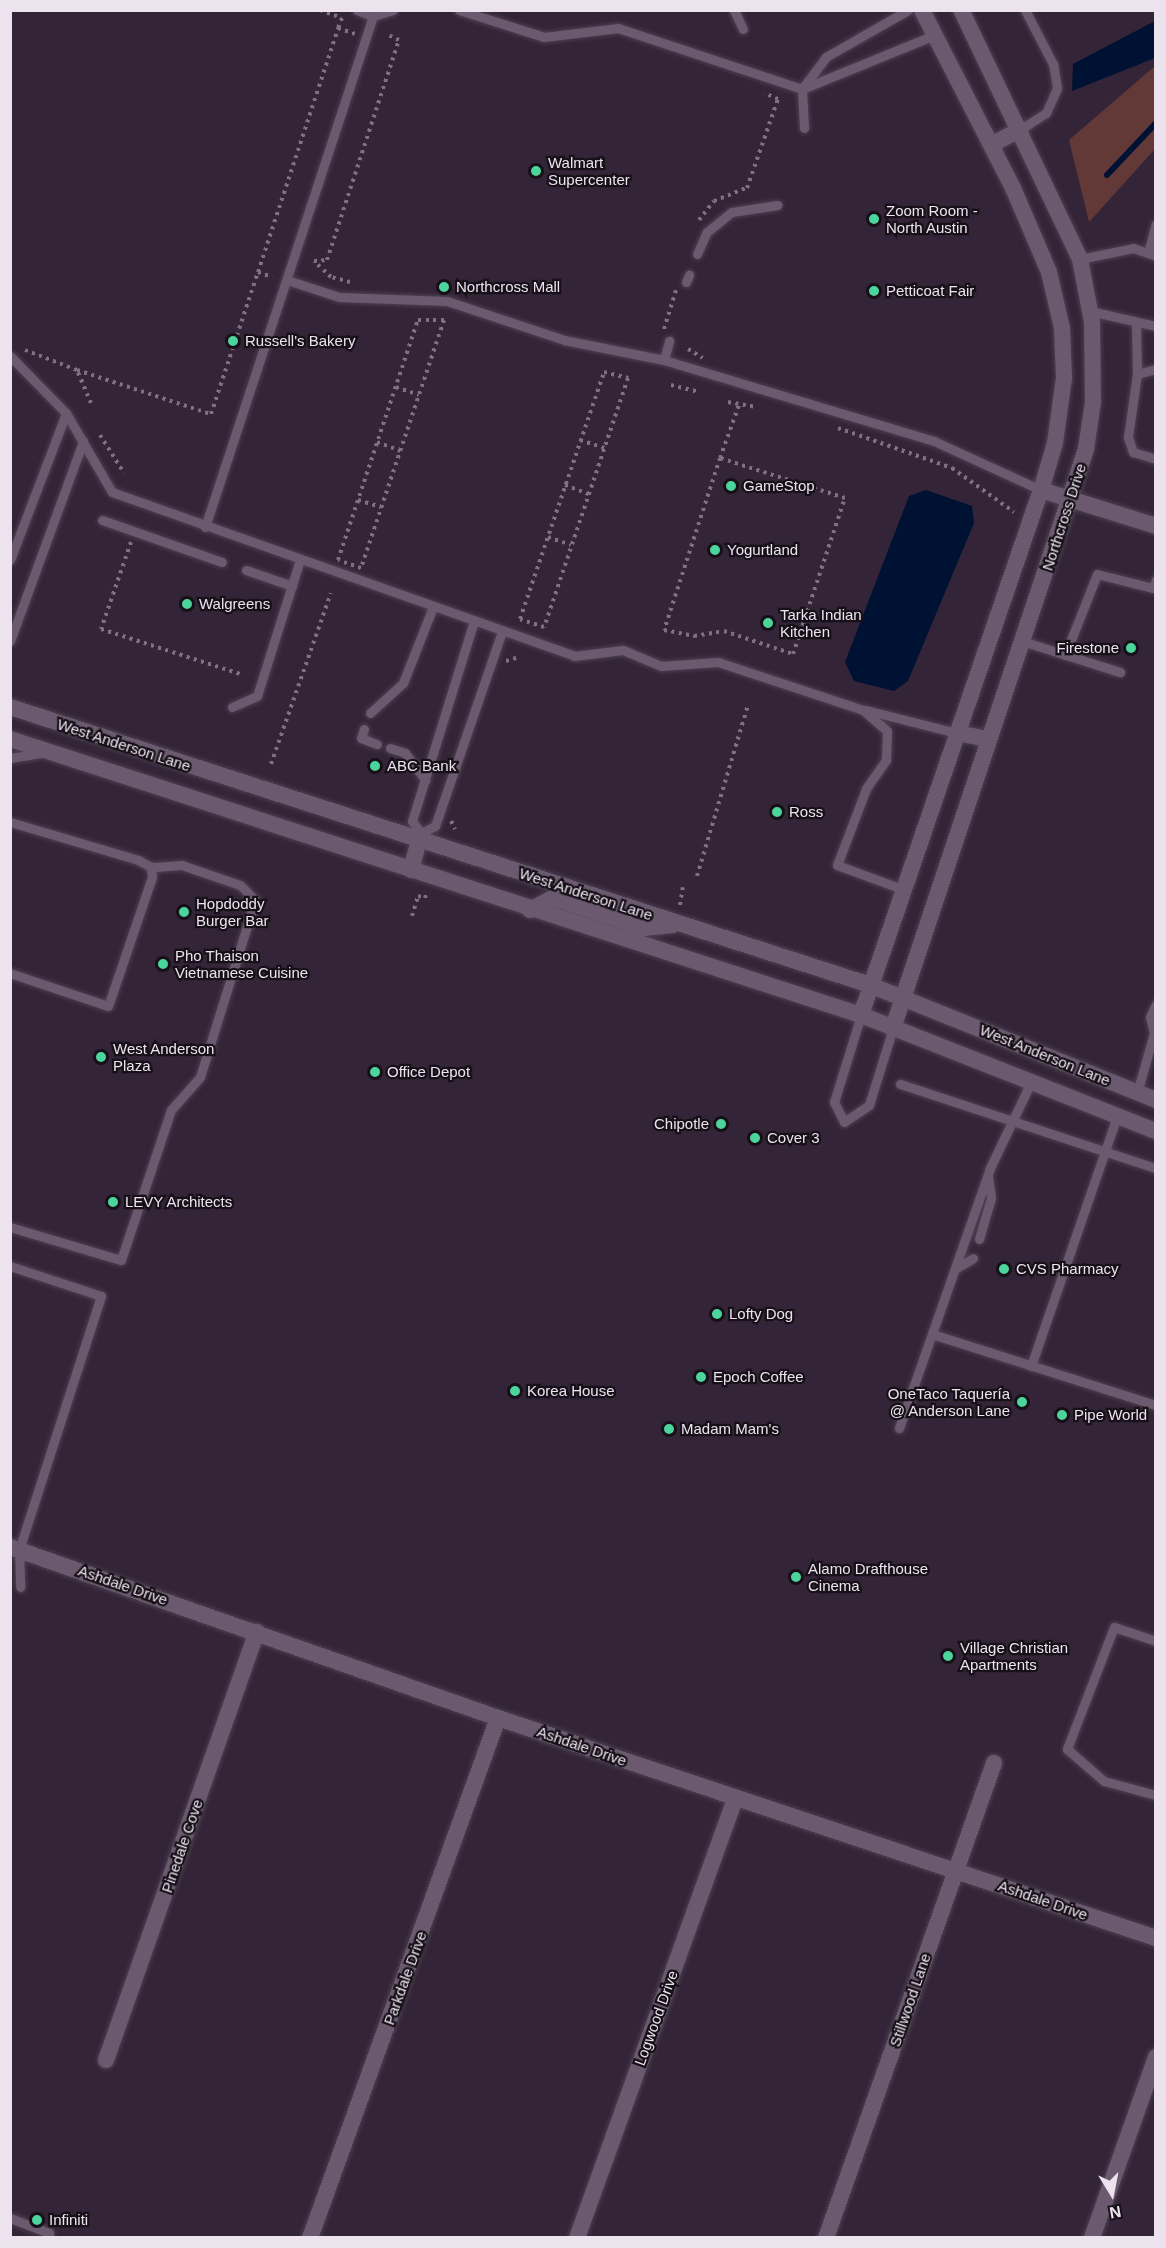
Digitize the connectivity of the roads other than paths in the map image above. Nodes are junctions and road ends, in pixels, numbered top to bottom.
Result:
1 (357, 10) edge
2 (393, 10) edge
3 (459, 10) edge
4 (734, 10) edge
5 (908, 10) edge
6 (922, 10) edge
7 (1025, 10) edge
8 (964, 12) edge
9 (373, 16) junction
10 (743, 29) dead end
11 (934, 34) junction
12 (802, 89) junction
13 (804, 128) dead end
14 (1022, 129) junction
15 (991, 145) junction
16 (777, 205) dead end
17 (1155, 224) edge
18 (697, 254) dead end
19 (1152, 254) edge
20 (1080, 259) junction
21 (287, 280) junction
22 (1090, 311) junction
23 (1136, 322) junction
24 (1155, 326) edge
25 (669, 341) dead end
26 (10, 356) edge
27 (664, 360) junction
28 (1155, 369) edge
29 (1137, 374) junction
30 (66, 413) junction
31 (83, 441) junction
32 (1155, 459) edge
33 (1041, 490) junction
34 (1069, 500) junction
35 (102, 520) dead end
36 (1155, 526) edge
37 (205, 527) junction
38 (10, 560) edge
39 (300, 560) junction
40 (222, 562) dead end
41 (246, 570) dead end
42 (1155, 580) edge
43 (292, 586) junction
44 (433, 607) junction
45 (474, 621) junction
46 (502, 631) junction
47 (10, 641) edge
48 (1022, 641) junction
49 (1065, 655) junction
50 (1120, 672) dead end
51 (10, 707) edge
52 (232, 707) dead end
53 (863, 710) junction
54 (370, 713) dead end
55 (364, 729) dead end
56 (957, 733) junction
57 (10, 739) edge
58 (988, 739) junction
59 (377, 744) dead end
60 (390, 748) dead end
61 (52, 752) junction
62 (10, 758) edge
63 (425, 780) junction
64 (10, 822) edge
65 (420, 836) junction
66 (151, 867) junction
67 (411, 870) junction
68 (905, 890) junction
69 (530, 910) junction
70 (680, 924) junction
71 (10, 973) edge
72 (870, 985) junction
73 (903, 998) junction
74 (1155, 1004) edge
75 (861, 1015) junction
76 (893, 1028) junction
77 (1154, 1042) edge
78 (1031, 1082) junction
79 (900, 1084) dead end
80 (1137, 1093) junction
81 (1155, 1100) edge
82 (1117, 1116) junction
83 (1012, 1121) junction
84 (1155, 1131) edge
85 (1106, 1149) junction
86 (1155, 1168) edge
87 (988, 1175) junction
88 (10, 1227) edge
89 (980, 1239) dead end
90 (973, 1258) dead end
91 (10, 1266) edge
92 (955, 1269) junction
93 (932, 1334) junction
94 (1031, 1366) junction
95 (1155, 1405) edge
96 (899, 1428) dead end
97 (15, 1548) edge
98 (20, 1587) dead end
99 (257, 1632) junction
100 (1155, 1641) edge
101 (498, 1718) junction
102 (994, 1763) dead end
103 (1155, 1795) edge
104 (735, 1799) junction
105 (956, 1870) junction
106 (1155, 1938) edge
107 (1155, 2057) edge
108 (106, 2060) dead end
109 (10, 2218) edge
110 (47, 2238) edge
111 (310, 2238) edge
112 (577, 2238) edge
113 (826, 2238) edge
114 (1092, 2238) edge

1 - 9 lane
2 - 9 lane
3 - 12 lane
4 - 10 lane
5 - 12 lane
6 - 11 street, Northcross Drive
7 - 14 lane
8 - 14 street, Northcross Drive
9 - 21 lane
11 - 12 lane
11 - 15 street, Northcross Drive
12 - 13 lane
14 - 15 street
14 - 20 street, Northcross Drive
15 - 33 street, Northcross Drive
16 - 18 lane
17 - 19 lane
19 - 20 lane
20 - 22 street, Northcross Drive
21 - 27 lane
21 - 37 lane
22 - 23 lane
22 - 34 street, Northcross Drive
23 - 24 lane
23 - 29 lane
25 - 27 lane
26 - 30 lane
27 - 33 lane
28 - 29 lane
29 - 32 lane
30 - 31 lane
30 - 38 lane
31 - 37 lane
31 - 47 lane
33 - 34 street
33 - 56 street, Northcross Drive
34 - 36 street
34 - 48 street, Northcross Drive
35 - 40 lane
37 - 39 lane
39 - 43 lane
39 - 44 lane
41 - 43 lane
42 - 49 lane
43 - 52 lane
44 - 45 lane
44 - 54 lane
45 - 46 lane
45 - 63 lane
46 - 53 lane
46 - 65 lane
48 - 49 lane
48 - 58 street, Northcross Drive
49 - 50 lane
51 - 65 street, West Anderson Lane
53 - 56 lane
53 - 68 lane
55 - 59 lane
56 - 58 street
56 - 68 street, Northcross Drive
57 - 61 street, West Anderson Lane
58 - 73 street, Northcross Drive
60 - 63 lane
61 - 62 lane
61 - 67 street, West Anderson Lane
63 - 65 lane
64 - 66 lane
65 - 67 street
65 - 70 street, West Anderson Lane
66 - 71 lane
66 - 88 lane
67 - 69 street, West Anderson Lane
68 - 72 street, Northcross Drive
69 - 70 street
69 - 75 street, West Anderson Lane
70 - 72 street, West Anderson Lane
72 - 73 street, West Anderson Lane
72 - 75 street, Northcross Drive
73 - 76 street, Northcross Drive
73 - 80 street, West Anderson Lane
74 - 77 lane
75 - 76 street, West Anderson Lane
75 - 76 lane
76 - 78 street, West Anderson Lane
77 - 80 lane
78 - 82 street, West Anderson Lane
78 - 83 lane
79 - 83 lane
80 - 81 street, West Anderson Lane
82 - 84 street, West Anderson Lane
82 - 85 lane
83 - 85 lane
83 - 87 lane
85 - 86 lane
85 - 94 lane
87 - 89 lane
87 - 92 lane
90 - 92 lane
91 - 97 lane
92 - 93 lane
93 - 94 lane
93 - 96 lane
94 - 95 lane
97 - 98 lane
97 - 99 street, Ashdale Drive
99 - 101 street, Ashdale Drive
99 - 108 street, Pinedale Cove
100 - 103 lane
101 - 104 street, Ashdale Drive
101 - 111 street, Parkdale Drive
102 - 105 street, Stillwood Lane
104 - 105 street, Ashdale Drive
104 - 112 street, Logwood Drive
105 - 106 street, Ashdale Drive
105 - 113 street, Stillwood Lane
107 - 114 street
109 - 110 lane

